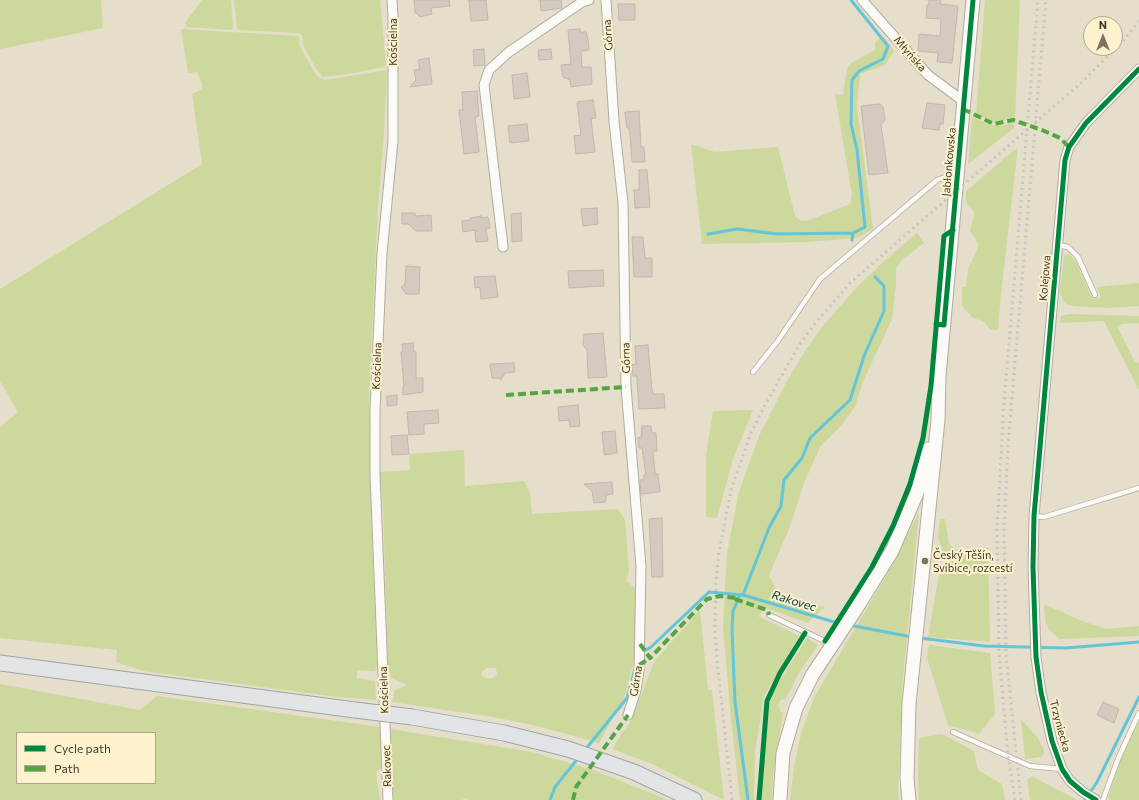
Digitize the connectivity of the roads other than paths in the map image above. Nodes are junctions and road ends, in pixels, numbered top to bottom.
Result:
1 (392, 0) edge
2 (590, 0) edge
3 (606, 0) edge
4 (862, 0) edge
5 (973, 0) edge
6 (1139, 69) edge
7 (963, 101) junction
8 (958, 172) junction
9 (1058, 245) junction
10 (503, 247) dead end
11 (1095, 295) dead end
12 (753, 372) dead end
13 (939, 376) junction
14 (1139, 488) edge
15 (1034, 516) junction
16 (769, 616) dead end
17 (836, 639) junction
18 (0, 663) edge
19 (1139, 713) edge
20 (628, 715) dead end
21 (386, 732) joint
22 (953, 732) dead end
23 (1062, 769) junction
24 (388, 800) edge
25 (694, 800) edge
26 (780, 800) edge
27 (909, 800) edge
28 (1098, 800) edge

1 - 21 street, Kościelna
2 - 10 street
3 - 20 street, Górna
4 - 7 street, Młyńska
5 - 7 main road, Jabłonkowska
6 - 9 street, Kolejowa
7 - 8 main road, Jabłonkowska
8 - 12 lane
8 - 13 main road, Jabłonkowska
9 - 11 lane
9 - 15 street, Kolejowa
13 - 17 main road
13 - 27 main road
14 - 15 lane
15 - 23 street, Trzyniecka
16 - 17 lane
17 - 26 main road
18 - 25 main road, bridge
19 - 28 lane
21 - 24 street, Rakovec
22 - 23 lane
23 - 28 street, Trzyniecka

